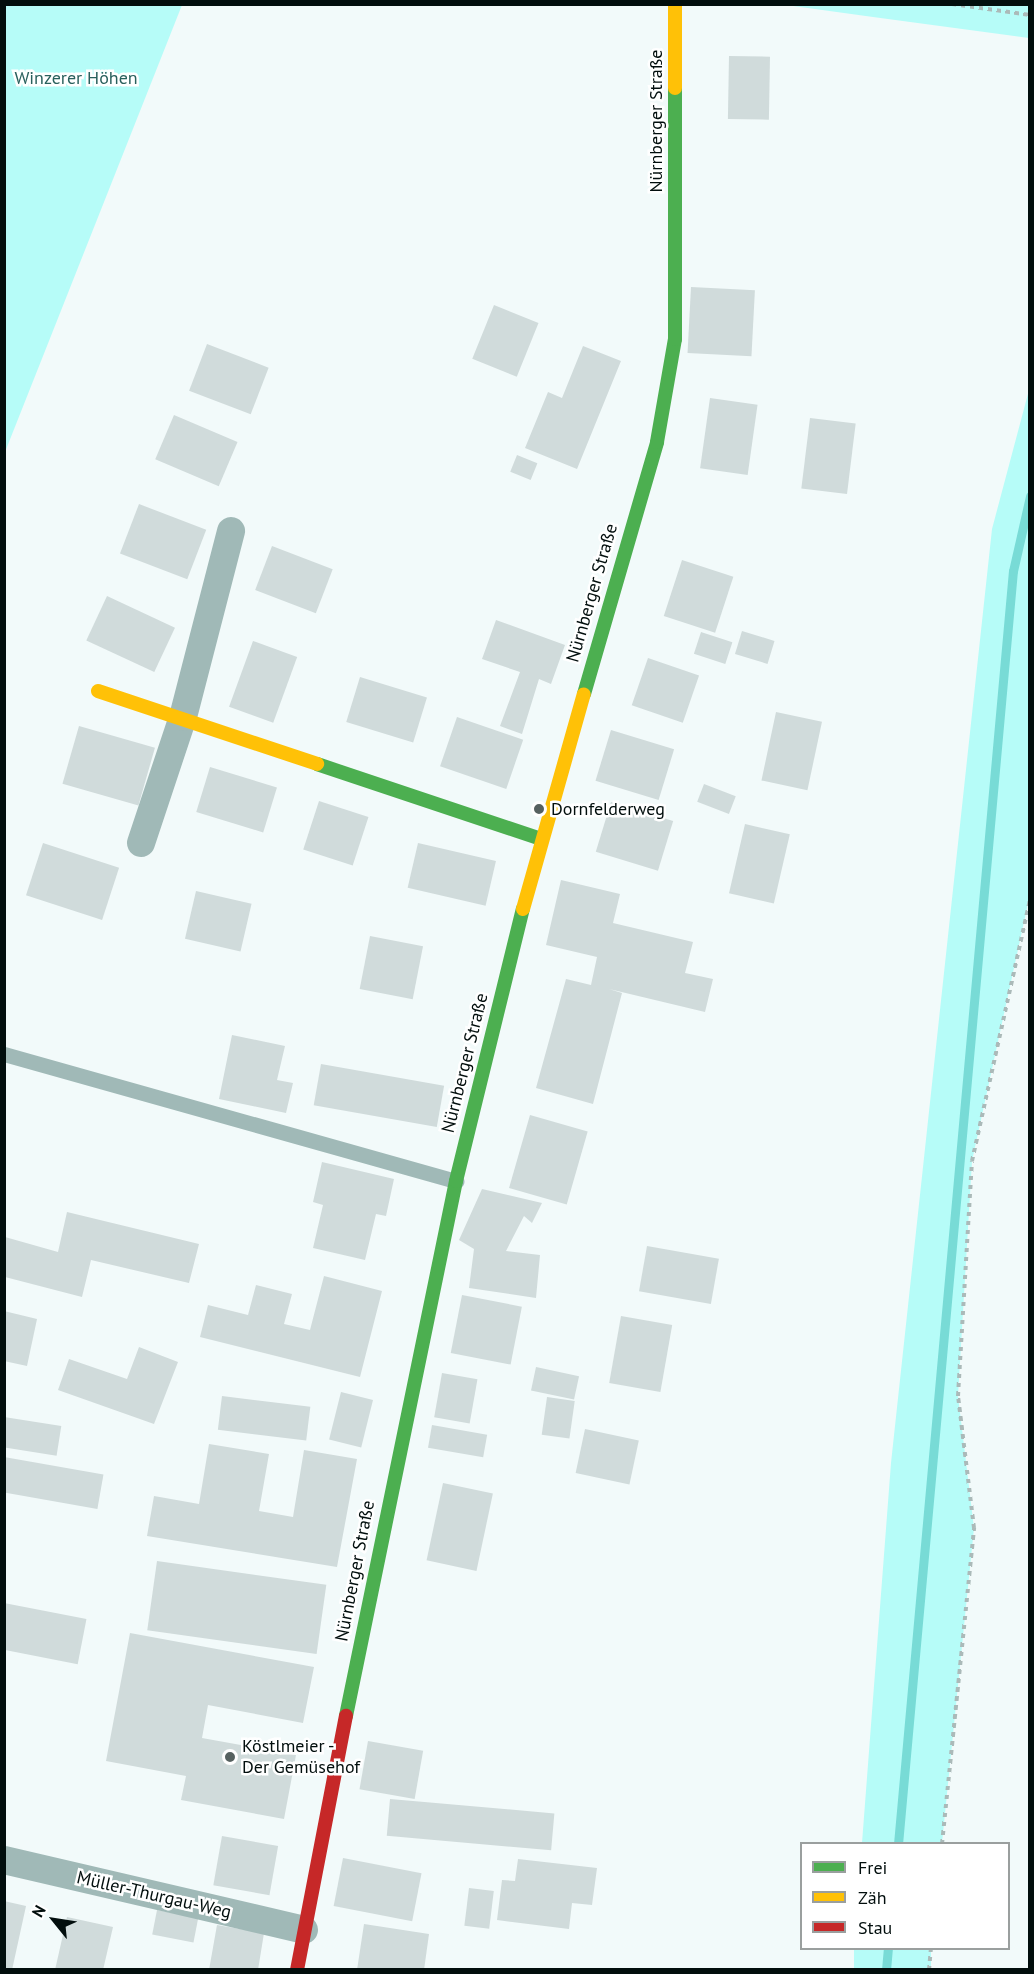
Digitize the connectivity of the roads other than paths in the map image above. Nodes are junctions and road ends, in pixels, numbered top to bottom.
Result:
1 (675, 4) edge
2 (231, 531) dead end
3 (98, 691) dead end
4 (183, 717) junction
5 (542, 839) junction
6 (141, 843) dead end
7 (4, 1053) edge
8 (456, 1181) junction
9 (4, 1860) edge
10 (304, 1930) junction
11 (297, 1970) edge

1 - 5 street, Nürnberger Straße
2 - 4 street
3 - 4 street
4 - 5 street
4 - 6 street
5 - 8 street, Nürnberger Straße
7 - 8 lane
8 - 10 street, Nürnberger Straße
9 - 10 street, Müller-Thurgau-Weg
10 - 11 street, Nürnberger Straße

